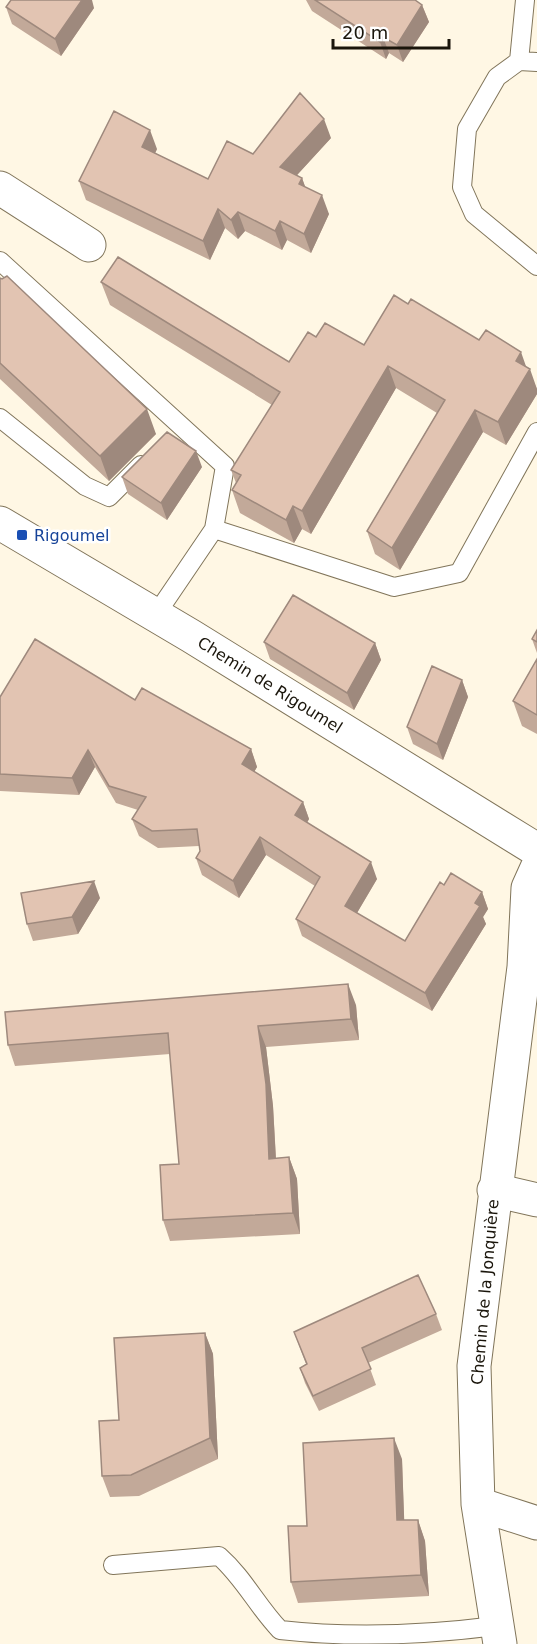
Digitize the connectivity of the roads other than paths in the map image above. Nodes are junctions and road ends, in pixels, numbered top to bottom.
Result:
1 (525, 0) edge
2 (528, 62) edge
3 (0, 188) edge
4 (89, 245) dead end
5 (0, 261) edge
6 (537, 266) edge
7 (0, 418) edge
8 (180, 425) junction
9 (537, 432) edge
10 (0, 523) edge
11 (214, 529) junction
12 (155, 616) junction
13 (537, 850) edge
14 (537, 868) edge
15 (530, 961) edge
16 (494, 1190) junction
17 (537, 1200) edge
18 (478, 1504) junction
19 (537, 1522) edge
20 (113, 1565) dead end
21 (498, 1635) edge

1 - 2 lane
2 - 6 lane
3 - 4 street
5 - 8 lane
7 - 8 lane
8 - 11 lane
9 - 11 lane
10 - 12 street, Chemin de Rigoumel
11 - 12 lane
12 - 13 street, Chemin de Rigoumel
14 - 15 street, Chemin de la Jonquière
15 - 16 street, Chemin de la Jonquière
16 - 17 street, Chemin de la Jonquière
16 - 18 street, Chemin de la Jonquière
18 - 19 street
18 - 21 street, Chemin de la Jonquière
20 - 21 lane

